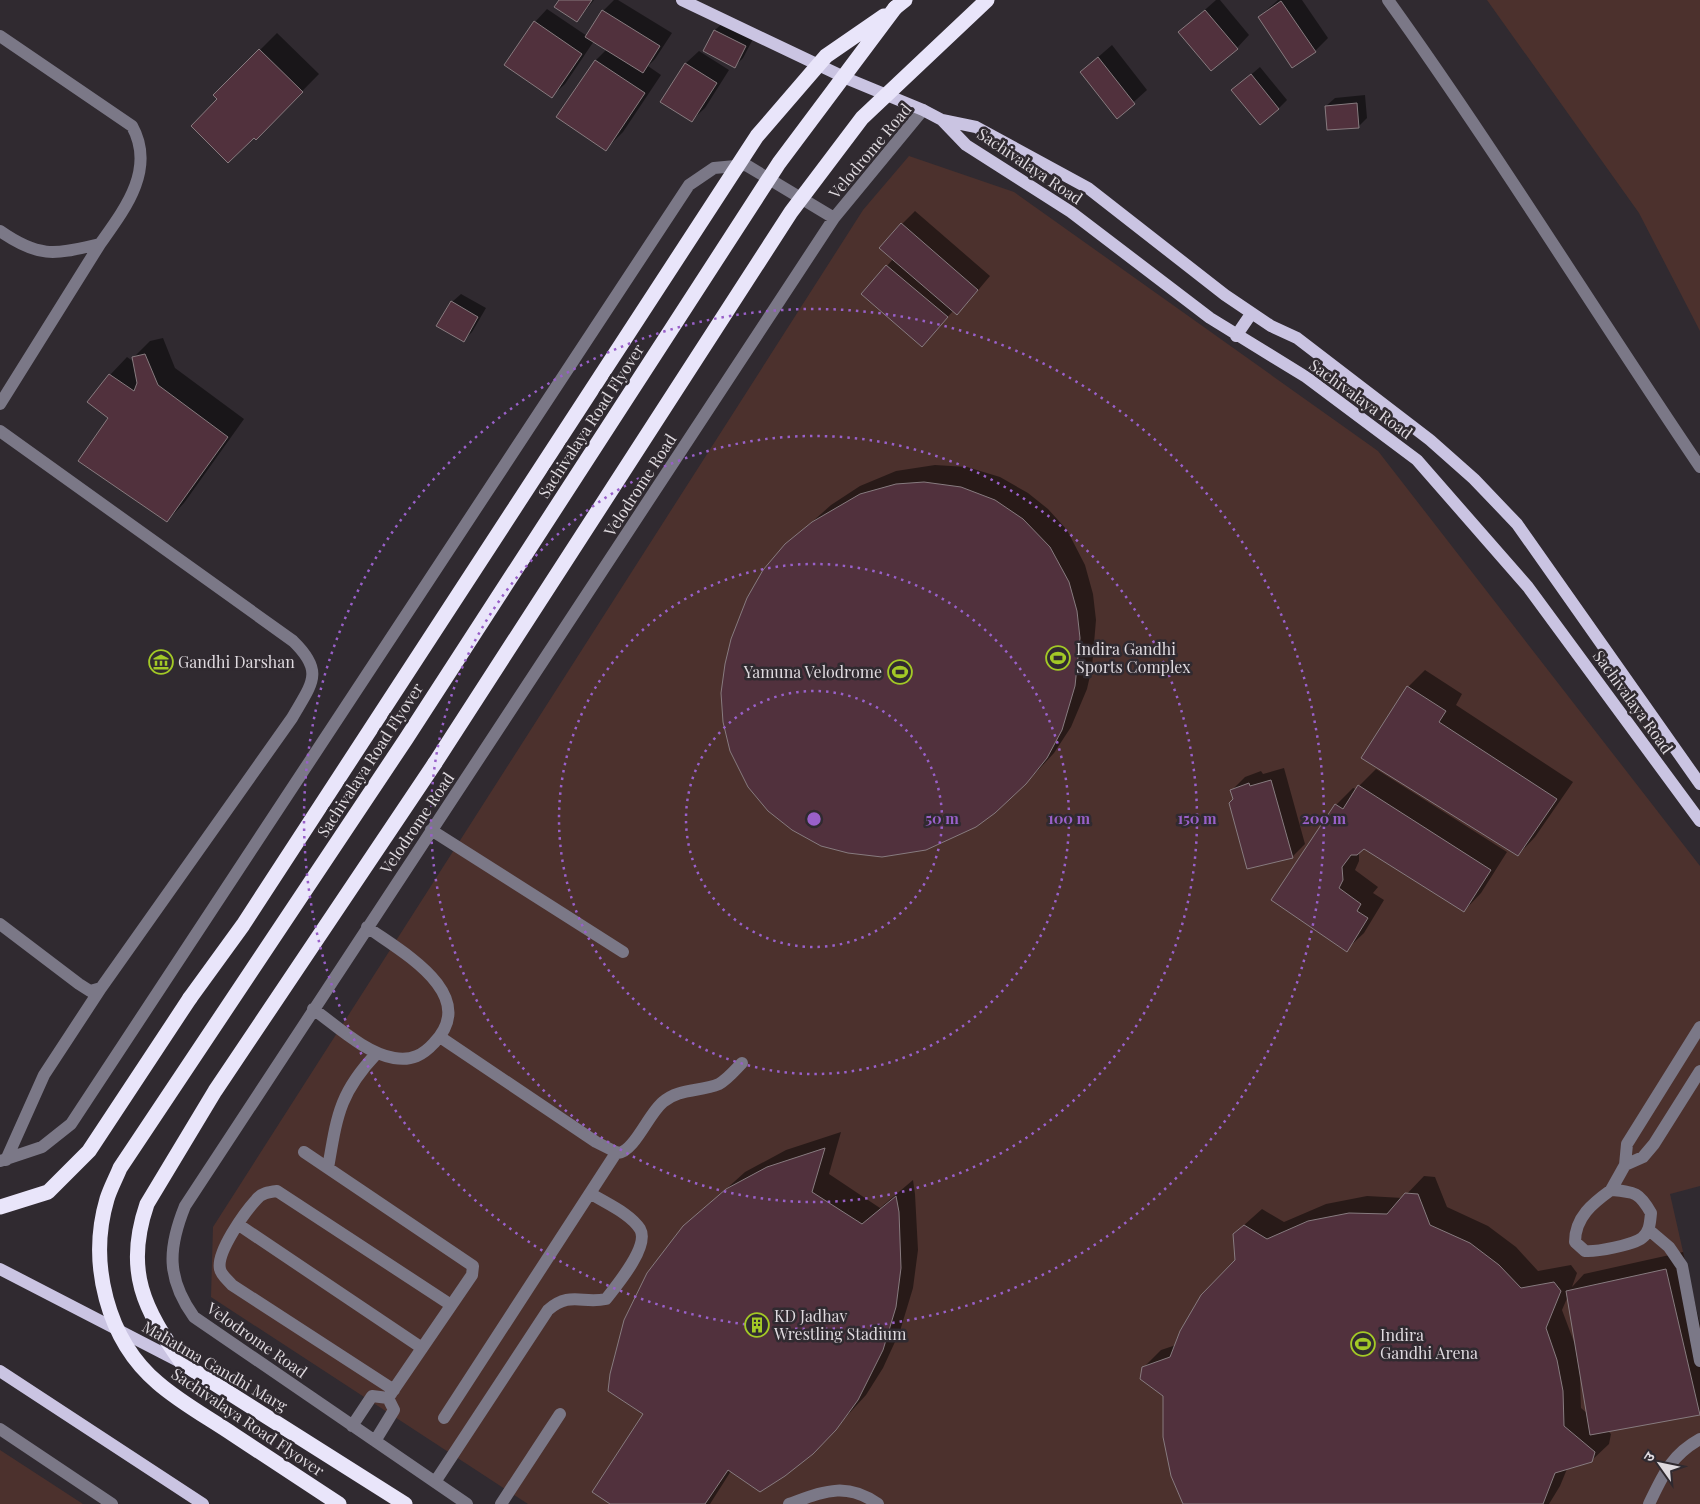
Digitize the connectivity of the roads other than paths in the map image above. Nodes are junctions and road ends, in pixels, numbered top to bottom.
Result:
1 (682, 0) edge
2 (987, 0) edge
3 (1388, 0) edge
4 (900, 4) edge
5 (0, 36) edge
6 (923, 110) junction
7 (942, 120) junction
8 (834, 218) junction
9 (0, 231) edge
10 (100, 244) junction
11 (1252, 314) junction
12 (1236, 336) junction
13 (0, 404) edge
14 (0, 430) edge
15 (1700, 467) edge
16 (1700, 784) edge
17 (1700, 821) edge
18 (431, 830) junction
19 (0, 924) edge
20 (367, 927) junction
21 (624, 952) dead end
22 (101, 988) junction
23 (314, 1009) junction
24 (1700, 1027) edge
25 (440, 1037) junction
26 (377, 1053) junction
27 (742, 1063) dead end
28 (1700, 1071) edge
29 (1635, 1130) junction
30 (1654, 1144) junction
31 (304, 1152) dead end
32 (616, 1153) junction
33 (3, 1161) edge
34 (1626, 1165) junction
35 (328, 1168) junction
36 (1611, 1190) junction
37 (590, 1193) junction
38 (0, 1207) edge
39 (239, 1225) junction
40 (1649, 1230) junction
41 (0, 1269) edge
42 (451, 1305) junction
43 (422, 1348) junction
44 (1700, 1361) edge
45 (182, 1363) junction
46 (0, 1371) edge
47 (391, 1394) junction
48 (560, 1414) dead end
49 (444, 1418) dead end
50 (352, 1426) junction
51 (0, 1429) edge
52 (1700, 1439) edge
53 (375, 1441) junction
54 (434, 1482) junction
55 (112, 1504) edge
56 (203, 1504) edge
57 (338, 1504) edge
58 (405, 1504) edge
59 (467, 1504) edge
60 (501, 1504) edge
61 (788, 1504) edge
62 (878, 1504) edge
63 (1649, 1504) edge

1 - 6 main road
2 - 45 highway, Sachivalaya Road Flyover, bridge
3 - 15 street
4 - 38 highway, bridge
4 - 57 highway, Sachivalaya Road Flyover, bridge
5 - 10 street
6 - 7 main road, Velodrome Road
6 - 8 street, Velodrome Road
7 - 11 main road, Sachivalaya Road
7 - 12 main road, Sachivalaya Road
8 - 18 street, Velodrome Road
8 - 33 street
9 - 10 street
10 - 13 street
11 - 12 main road
11 - 16 main road, Sachivalaya Road
12 - 17 main road, Sachivalaya Road
14 - 22 street
18 - 20 street, Velodrome Road
18 - 21 street
19 - 22 street
20 - 23 street, Velodrome Road
20 - 25 street
22 - 33 street
23 - 26 street
23 - 50 street, Velodrome Road
24 - 29 street
25 - 26 street
25 - 32 street
26 - 35 street
27 - 32 street
28 - 30 street
29 - 30 street
29 - 34 street
30 - 34 street
31 - 35 street
32 - 37 street
34 - 36 street
35 - 42 street
36 - 40 street
36 - 40 street
37 - 49 street
37 - 54 street
39 - 42 street
39 - 43 street
39 - 47 street
40 - 44 street
41 - 45 main road, Mahatma Gandhi Marg
42 - 43 street
43 - 47 street
45 - 58 highway, Mahatma Gandhi Marg
46 - 56 main road
47 - 50 street
47 - 53 street
48 - 60 street
50 - 53 street, Velodrome Road
51 - 55 street
52 - 63 street
53 - 54 street, Velodrome Road
54 - 59 street, Velodrome Road
61 - 62 street

